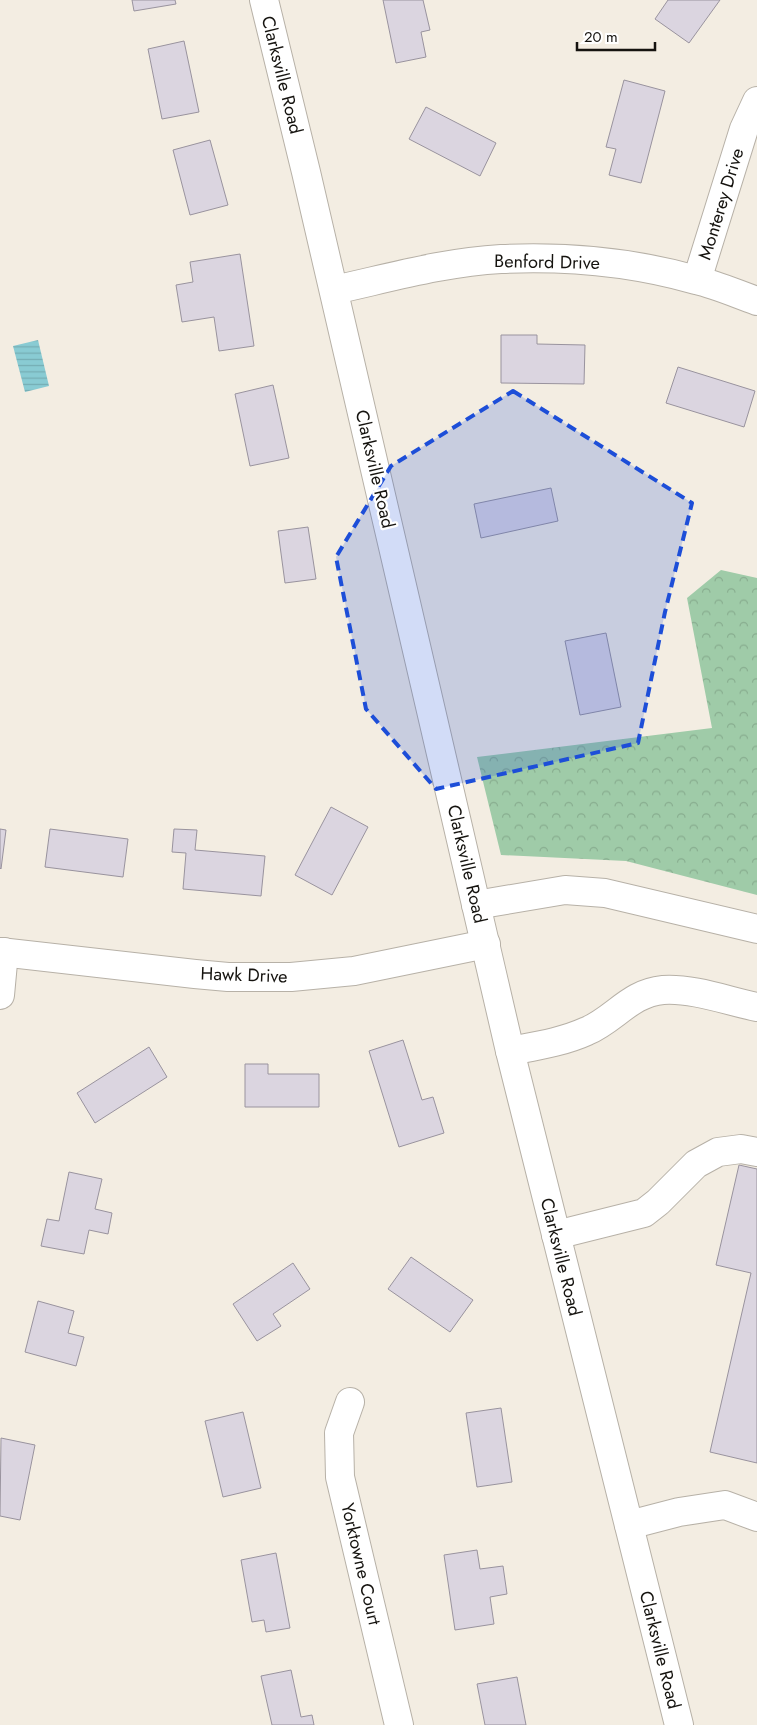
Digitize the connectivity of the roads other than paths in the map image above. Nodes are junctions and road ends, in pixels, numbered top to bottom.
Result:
1 (264, 0) edge
2 (757, 101) edge
3 (697, 280) junction
4 (334, 290) junction
5 (757, 302) edge
6 (476, 905) junction
7 (757, 928) edge
8 (486, 944) junction
9 (2, 952) edge
10 (0, 995) edge
11 (757, 1007) edge
12 (510, 1051) junction
13 (757, 1152) edge
14 (556, 1236) junction
15 (350, 1402) dead end
16 (757, 1516) edge
17 (629, 1525) junction
18 (400, 1725) edge
19 (678, 1725) edge

1 - 4 street, Clarksville Road
2 - 3 street, Monterey Drive
3 - 4 street, Benford Drive
3 - 5 street, Benford Drive
4 - 6 street, Clarksville Road
6 - 7 street
6 - 8 street, Clarksville Road
8 - 9 street, Hawk Drive
8 - 12 street, Clarksville Road
9 - 10 street
11 - 12 street
12 - 14 street, Clarksville Road
13 - 14 street
14 - 17 street, Clarksville Road
15 - 18 street, Yorktowne Court
16 - 17 street
17 - 19 street, Clarksville Road

